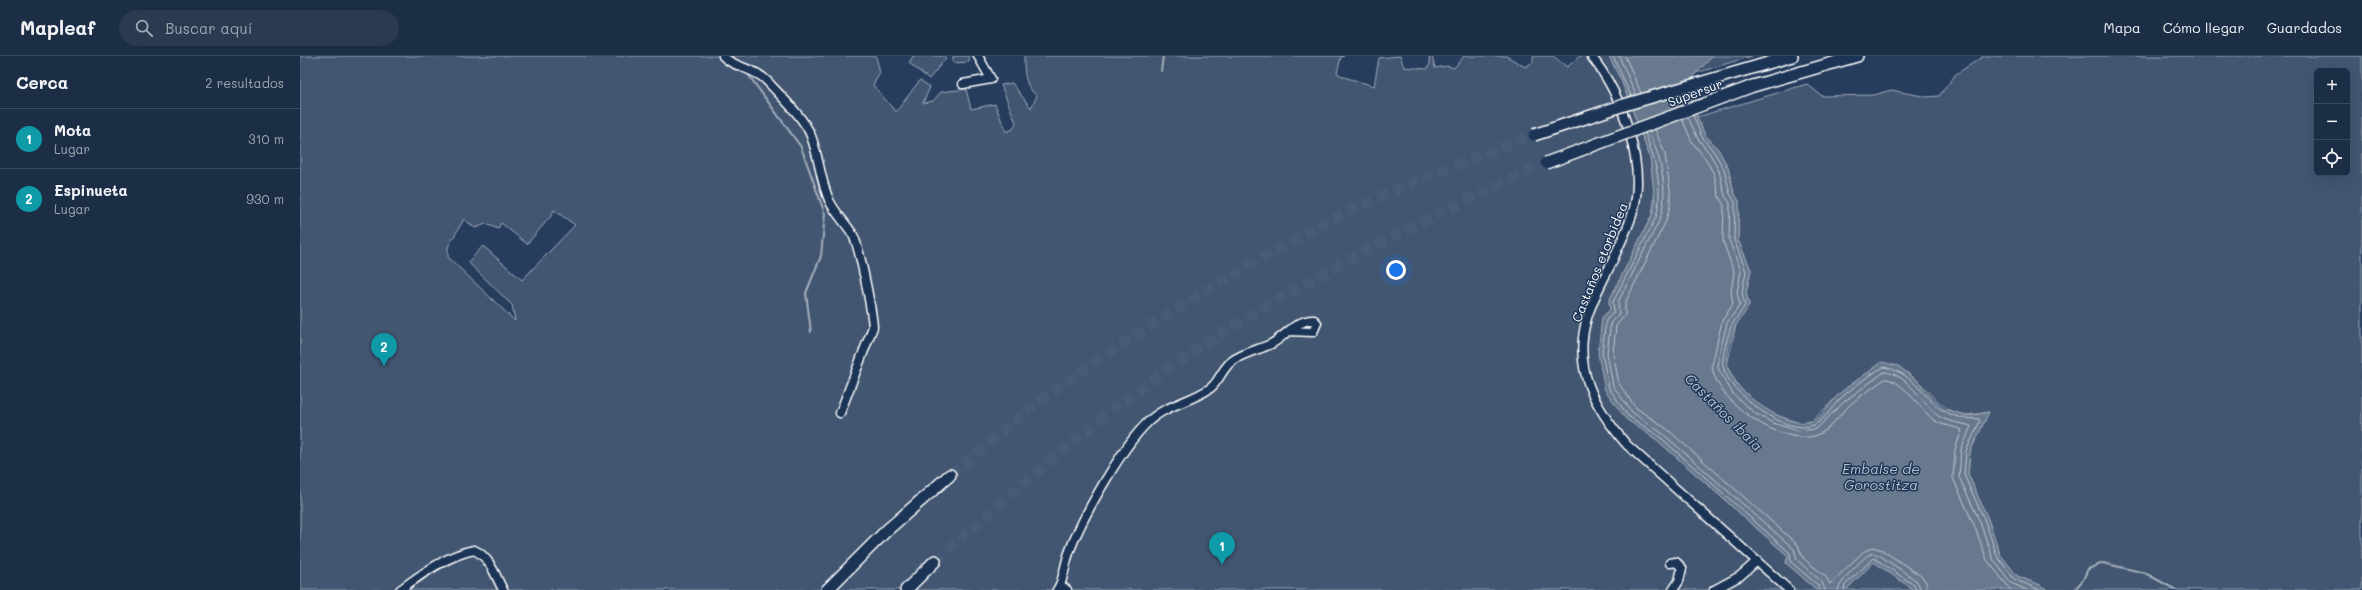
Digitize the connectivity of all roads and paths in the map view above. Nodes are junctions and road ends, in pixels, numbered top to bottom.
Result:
1 (723, 56) edge
2 (978, 56) edge
3 (1591, 56) edge
4 (1792, 56) edge
5 (1857, 56) edge
6 (963, 84) dead end
7 (1534, 135) tunnel mouth
8 (1546, 163) tunnel mouth
9 (1288, 331) dead end
10 (840, 413) dead end
11 (950, 475) tunnel mouth
12 (935, 561) tunnel mouth
13 (1757, 561) junction
14 (1670, 563) dead end
15 (1061, 588) edge
16 (400, 590) edge
17 (503, 590) edge
18 (826, 590) edge
19 (906, 590) edge
20 (1673, 590) edge
21 (1714, 590) edge
22 (1788, 590) edge

1 - 10 street
2 - 6 street
3 - 13 street, Castaños etorbidea
4 - 7 highway, Supersur, bridge
5 - 8 highway, Supersur, bridge
9 - 15 street
11 - 18 highway
12 - 19 highway
13 - 21 street
13 - 22 street, Castaños etorbidea
14 - 20 street
16 - 17 street

